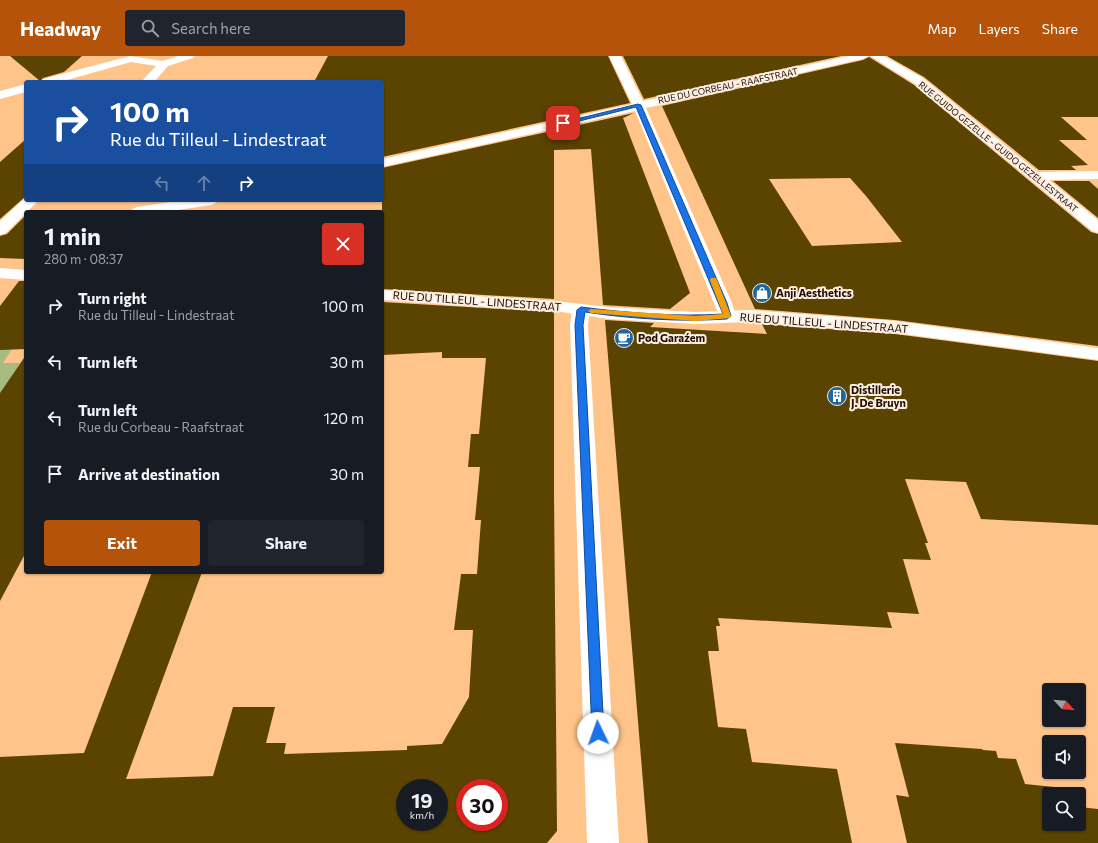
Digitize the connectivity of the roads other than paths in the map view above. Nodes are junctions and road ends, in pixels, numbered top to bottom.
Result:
1 (189, 56) edge
2 (615, 56) edge
3 (863, 56) edge
4 (876, 56) edge
5 (132, 57) edge
6 (798, 60) dead end
7 (164, 64) junction
8 (809, 68) junction
9 (54, 80) edge
10 (149, 80) edge
11 (24, 89) edge
12 (0, 95) edge
13 (638, 105) junction
14 (384, 163) edge
15 (1098, 175) edge
16 (1035, 176) junction
17 (29, 202) edge
18 (199, 202) edge
19 (149, 210) edge
20 (24, 225) edge
21 (3, 228) edge
22 (1098, 228) edge
23 (0, 273) edge
24 (24, 275) edge
25 (384, 295) edge
26 (581, 310) junction
27 (727, 316) junction
28 (1098, 354) edge
29 (603, 843) edge

1 - 7 street
2 - 13 street
3 - 8 street, RUE DU CORBEAU - RAAFSTRAAT
4 - 16 street, RUE GUIDO GEZELLE - GUIDO GEZELLESTRAAT
5 - 7 street
5 - 9 street
6 - 8 street
7 - 10 street
8 - 13 street, RUE DU CORBEAU - RAAFSTRAAT
11 - 12 street
13 - 14 street, RUE DU CORBEAU - RAAFSTRAAT
13 - 27 street
15 - 16 street
16 - 22 street, RUE GUIDO GEZELLE - GUIDO GEZELLESTRAAT
17 - 21 street
18 - 19 street
20 - 21 street
23 - 24 street
25 - 26 street, RUE DU TILLEUL - LINDESTRAAT
26 - 27 street, RUE DU TILLEUL - LINDESTRAAT
26 - 29 street
27 - 28 street, RUE DU TILLEUL - LINDESTRAAT

